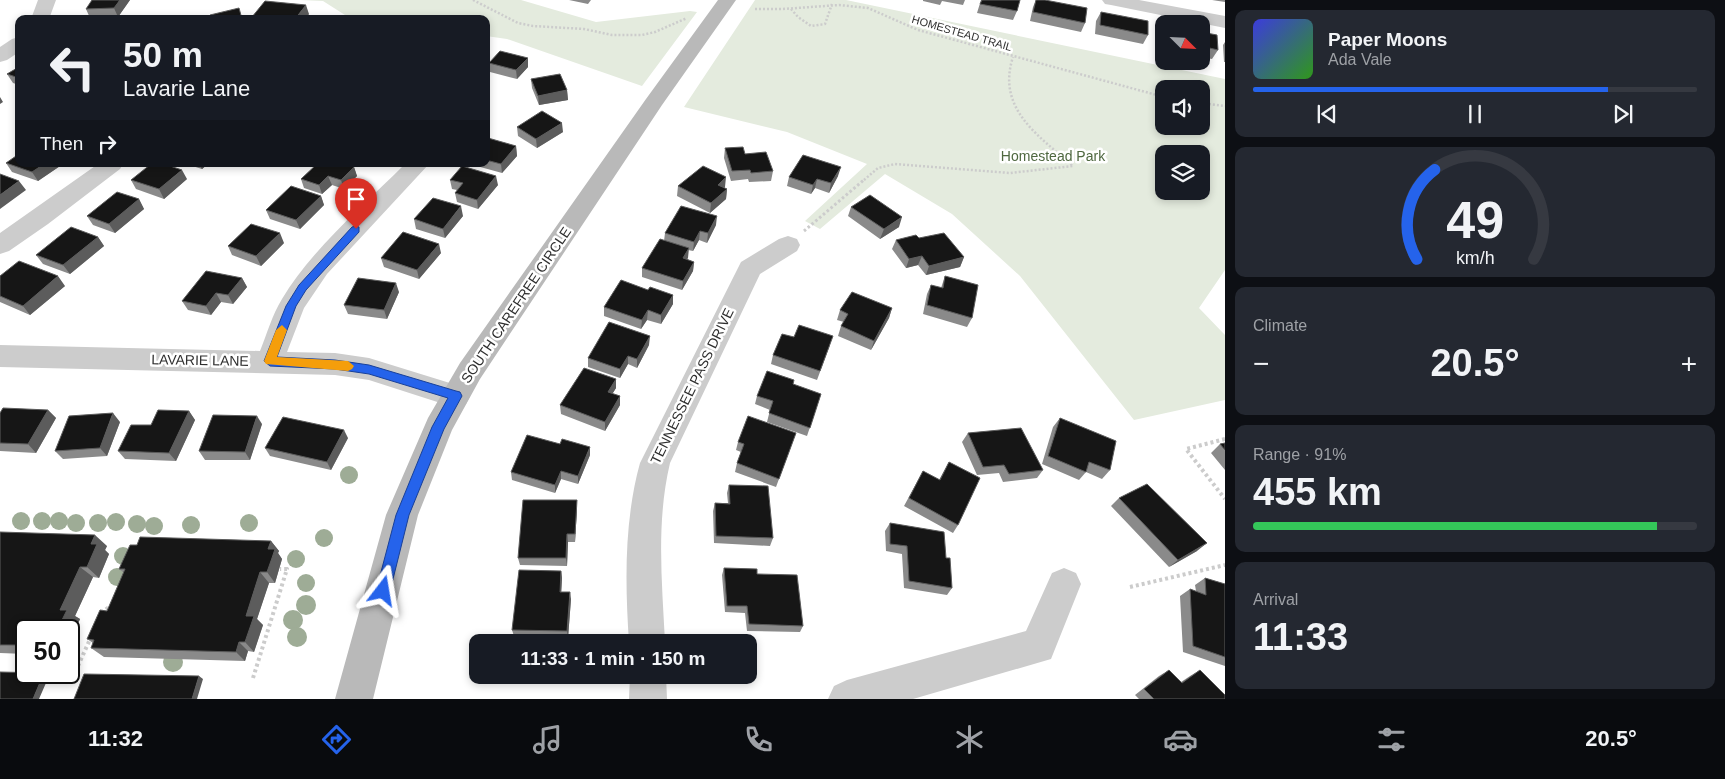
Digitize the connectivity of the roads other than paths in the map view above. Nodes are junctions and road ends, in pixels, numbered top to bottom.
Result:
1 (47, 0) edge
2 (727, 0) edge
3 (1111, 0) edge
4 (41, 15) edge
5 (1225, 22) edge
6 (15, 46) edge
7 (0, 56) edge
8 (108, 167) edge
9 (415, 167) edge
10 (0, 245) edge
11 (788, 245) road end
12 (0, 356) edge
13 (270, 361) junction
14 (456, 396) junction
15 (1064, 584) dead end
16 (647, 634) edge
17 (648, 684) edge
18 (354, 699) edge
19 (648, 699) edge
20 (847, 699) edge

1 - 4 street
2 - 14 main road, SOUTH CAREFREE CIRCLE
3 - 5 street
6 - 7 street
8 - 10 street
9 - 13 street
11 - 16 street, TENNESSEE PASS DRIVE
12 - 13 street, LAVARIE LANE
13 - 14 street, LAVARIE LANE
14 - 18 main road, SOUTH CAREFREE CIRCLE
15 - 20 street
17 - 19 street

